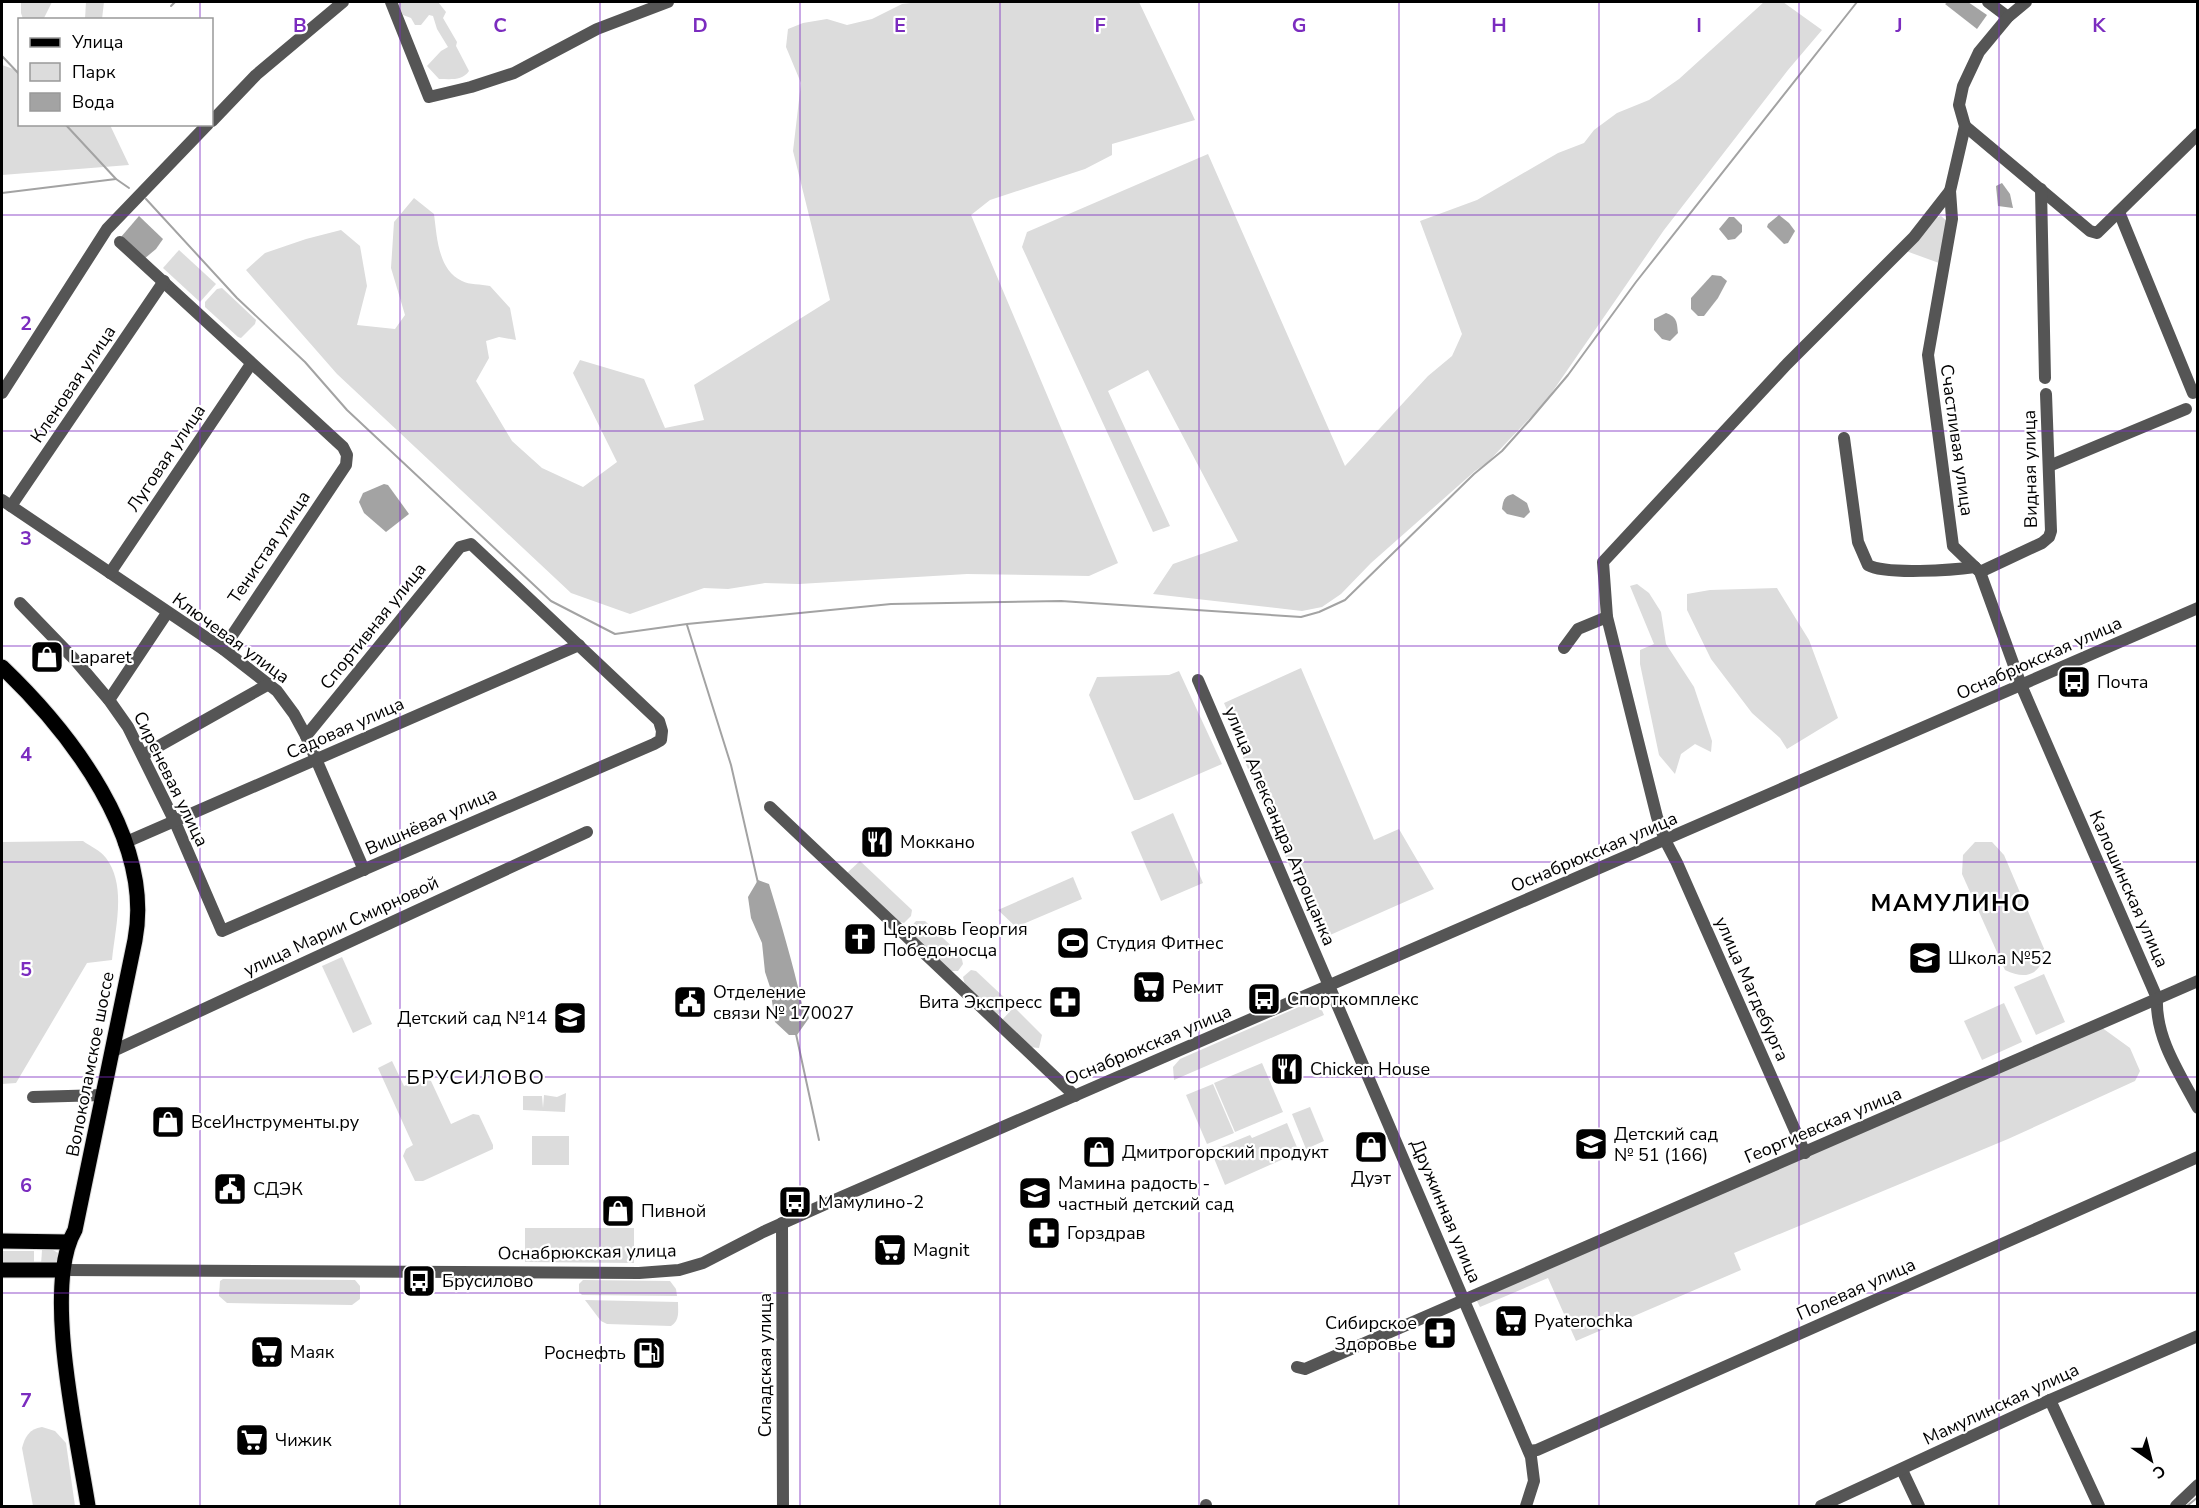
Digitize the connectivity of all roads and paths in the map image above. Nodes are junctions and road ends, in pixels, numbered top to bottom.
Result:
1 (343, 2) edge
2 (392, 2) edge
3 (668, 2) edge
4 (1988, 2) edge
5 (2026, 2) edge
6 (2008, 17) junction
7 (213, 120) edge
8 (206, 126) edge
9 (1965, 126) junction
10 (2198, 134) edge
11 (2041, 189) junction
12 (1950, 191) junction
13 (2119, 212) junction
14 (120, 242) dead end
15 (164, 281) junction
16 (251, 364) junction
17 (2045, 378) dead end
18 (2, 393) edge
19 (2193, 393) dead end
20 (2046, 394) dead end
21 (2186, 409) dead end
22 (1844, 438) dead end
23 (2049, 466) junction
24 (6, 503) edge
25 (1977, 569) junction
26 (110, 573) junction
27 (20, 603) dead end
28 (2198, 608) edge
29 (167, 613) junction
30 (1606, 617) junction
31 (579, 645) junction
32 (1564, 648) dead end
33 (223, 649) junction
34 (2, 667) edge
35 (1198, 680) dead end
36 (269, 684) junction
37 (2021, 685) junction
38 (109, 700) junction
39 (306, 736) junction
40 (143, 755) junction
41 (315, 761) junction
42 (770, 807) dead end
43 (175, 822) junction
44 (587, 832) dead end
45 (1665, 840) junction
46 (124, 843) junction
47 (364, 870) junction
48 (222, 931) joint
49 (2198, 981) edge
50 (1329, 986) junction
51 (2157, 998) junction
52 (111, 1052) junction
53 (103, 1095) junction
54 (1075, 1096) junction
55 (33, 1097) dead end
56 (2198, 1108) edge
57 (1804, 1152) junction
58 (2198, 1157) edge
59 (782, 1223) junction
60 (2, 1241) edge
61 (69, 1242) junction
62 (2, 1270) edge
63 (62, 1270) junction
64 (1464, 1300) junction
65 (2198, 1336) edge
66 (1296, 1367) dead end
67 (2050, 1400) junction
68 (1529, 1451) junction
69 (1902, 1470) junction
70 (2198, 1485) edge
71 (88, 1506) edge
72 (783, 1506) edge
73 (1526, 1506) edge
74 (1821, 1506) edge
75 (1919, 1506) edge
76 (2099, 1506) edge
77 (2176, 1506) edge

1 - 7 street
2 - 3 street
4 - 6 street
5 - 6 street
6 - 9 street
8 - 18 street
9 - 11 street
9 - 12 street, Счастливая улица
10 - 13 street
11 - 13 street
11 - 17 street
12 - 25 street, Счастливая улица
12 - 30 street, улица Магдебурга
13 - 19 street
14 - 15 street
15 - 16 street
15 - 24 street, Кленовая улица
16 - 26 street, Луговая улица
16 - 33 street, Тенистая улица
20 - 23 street, Видная улица
21 - 23 street
22 - 25 street
23 - 25 street, Видная улица
24 - 26 street, Ключевая улица
25 - 37 street, Калошинская улица
26 - 29 street, Ключевая улица
27 - 38 street, Сиреневая улица
28 - 37 street, Оснабрюкская улица
29 - 33 street, Ключевая улица
29 - 38 street
30 - 32 street
30 - 45 street, улица Магдебурга
31 - 39 street, Спортивная улица
31 - 41 street, Садовая улица
31 - 47 street, Вишнёвая улица
33 - 36 street, Ключевая улица
34 - 46 main road, Волоколамское шоссе
35 - 50 street, улица Александра Атрощанка
36 - 39 street, Ключевая улица
36 - 40 street
37 - 45 street, Оснабрюкская улица
37 - 51 street, Калошинская улица
38 - 40 street, Сиреневая улица
39 - 41 street, Ключевая улица
40 - 43 street, Сиреневая улица
41 - 43 street, Садовая улица
41 - 47 street, Ключевая улица
42 - 54 street
43 - 46 street, Садовая улица
43 - 48 street, Сиреневая улица
44 - 52 street, улица Марии Смирновой
45 - 50 street, Оснабрюкская улица
45 - 57 street, улица Магдебурга
46 - 52 main road, Волоколамское шоссе
47 - 48 street, Вишнёвая улица
49 - 51 street, Георгиевская улица
50 - 54 street, Оснабрюкская улица
50 - 64 street, Дружинная улица
51 - 56 street, Калошинская улица
51 - 57 street, Георгиевская улица
52 - 53 main road, Волоколамское шоссе
53 - 55 street
53 - 61 main road, Волоколамское шоссе
54 - 59 street, Оснабрюкская улица
57 - 64 street, Георгиевская улица
58 - 68 street, Полевая улица
59 - 63 street, Оснабрюкская улица
59 - 72 street, Складская улица
60 - 61 main road
61 - 63 main road, Волоколамское шоссе
62 - 63 main road
63 - 71 main road, Волоколамское шоссе
64 - 66 street, Георгиевская улица
64 - 68 street, Дружинная улица
65 - 67 street, Мамулинская улица
67 - 69 street, Мамулинская улица
67 - 76 street
68 - 73 street, Дружинная улица
69 - 74 street, Мамулинская улица
69 - 75 street
70 - 77 street

